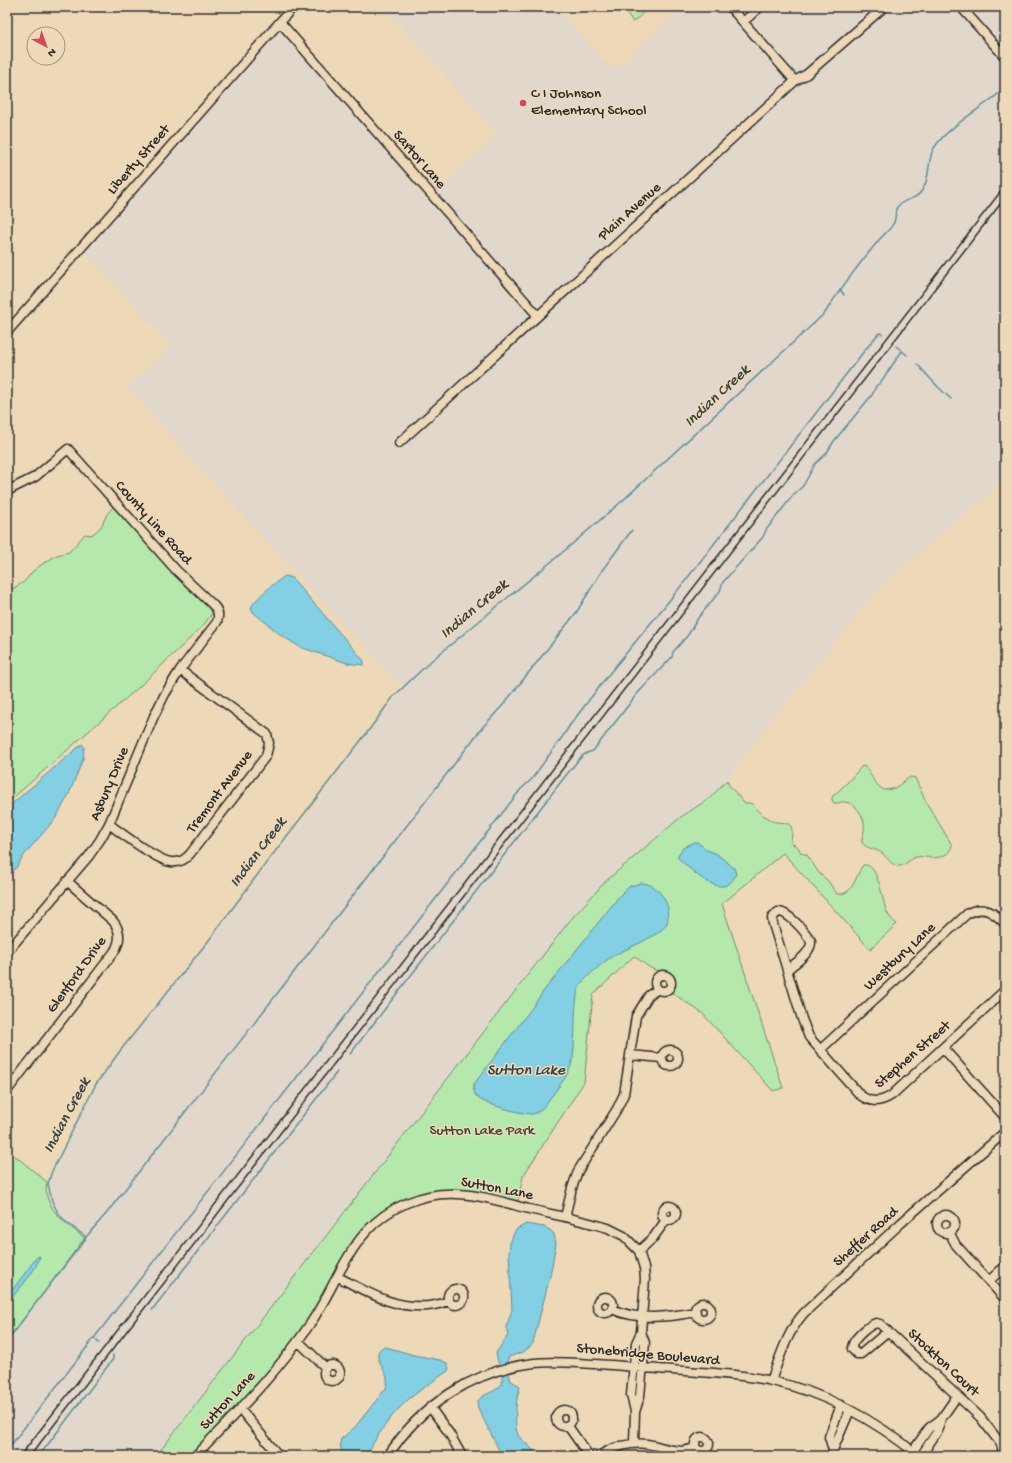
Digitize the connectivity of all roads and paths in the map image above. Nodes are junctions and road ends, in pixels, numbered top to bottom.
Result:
1 (293, 7) edge
2 (730, 7) edge
3 (760, 7) edge
4 (884, 7) edge
5 (961, 7) edge
6 (280, 22) junction
7 (743, 22) junction
8 (1005, 56) edge
9 (795, 81) junction
10 (538, 316) junction
11 (7, 332) edge
12 (399, 443) dead end
13 (7, 491) edge
14 (218, 613) joint
15 (180, 670) junction
16 (109, 824) junction
17 (67, 881) junction
18 (1005, 924) edge
19 (7, 952) edge
20 (787, 970) junction
21 (658, 989) dead end
22 (1005, 990) edge
23 (943, 1048) junction
24 (820, 1050) junction
25 (630, 1055) junction
26 (662, 1058) dead end
27 (7, 1091) edge
28 (1005, 1117) edge
29 (1005, 1132) edge
30 (565, 1217) junction
31 (666, 1220) dead end
32 (949, 1232) dead end
33 (639, 1251) junction
34 (1005, 1266) edge
35 (338, 1277) junction
36 (989, 1281) junction
37 (1005, 1299) edge
38 (449, 1300) dead end
39 (612, 1309) dead end
40 (696, 1312) dead end
41 (641, 1316) junction
42 (888, 1331) dead end
43 (640, 1332) junction
44 (298, 1341) junction
45 (633, 1367) junction
46 (643, 1367) junction
47 (326, 1368) dead end
48 (771, 1381) junction
49 (957, 1396) junction
50 (841, 1405) junction
51 (430, 1407) junction
52 (240, 1409) junction
53 (850, 1410) junction
54 (635, 1412) junction
55 (568, 1426) dead end
56 (634, 1443) junction
57 (695, 1447) dead end
58 (833, 1453) edge
59 (918, 1454) edge
60 (195, 1456) edge
61 (279, 1456) edge
62 (388, 1456) edge
63 (462, 1456) edge
64 (589, 1456) edge
65 (599, 1456) edge
66 (1004, 1456) edge

1 - 6 street, Liberty Street
2 - 7 street
3 - 7 street
4 - 9 street, Plain Avenue
5 - 8 street
6 - 10 street, Sartor Lane
6 - 11 street, Liberty Street
7 - 9 street
9 - 10 street, Plain Avenue
10 - 12 street, Plain Avenue
13 - 14 street, County Line Road
14 - 15 street, Asbury Drive
15 - 16 street, Asbury Drive
15 - 16 street, Tremont Avenue
16 - 17 street, Asbury Drive
17 - 19 street, Asbury Drive
17 - 27 street, Glenford Drive
18 - 24 street, Westbury Lane
20 - 20 street
20 - 24 street
21 - 25 street
22 - 23 street, Stephen Street
23 - 24 street, Stephen Street
23 - 28 street
25 - 26 street
25 - 30 street
29 - 48 street, Sheffer Road
30 - 33 street, Sutton Lane
30 - 35 street, Sutton Lane
31 - 33 street
32 - 36 street
33 - 41 street, Sutton Lane
34 - 36 street
35 - 38 street
35 - 44 street, Sutton Lane
36 - 37 street
39 - 41 street
40 - 41 street
41 - 43 street, Sutton Lane
42 - 49 street, Stockton Court
43 - 45 street
43 - 46 street, Sutton Lane
44 - 47 street
44 - 52 street, Sutton Lane
45 - 46 street, Stonebridge Boulevard
45 - 51 street, Stonebridge Boulevard
45 - 54 street
46 - 48 street, Stonebridge Boulevard
46 - 54 street, Sutton Lane
48 - 50 street, Stonebridge Boulevard
49 - 59 street
49 - 66 street, Stockton Court
50 - 53 street, Stonebridge Boulevard
50 - 58 street
51 - 62 street, Stonebridge Boulevard
51 - 63 street
52 - 60 street, Sutton Lane
52 - 61 street
53 - 58 street
53 - 59 street, Stonebridge Boulevard
54 - 56 street, Sutton Lane
55 - 64 street
56 - 57 street
56 - 65 street

